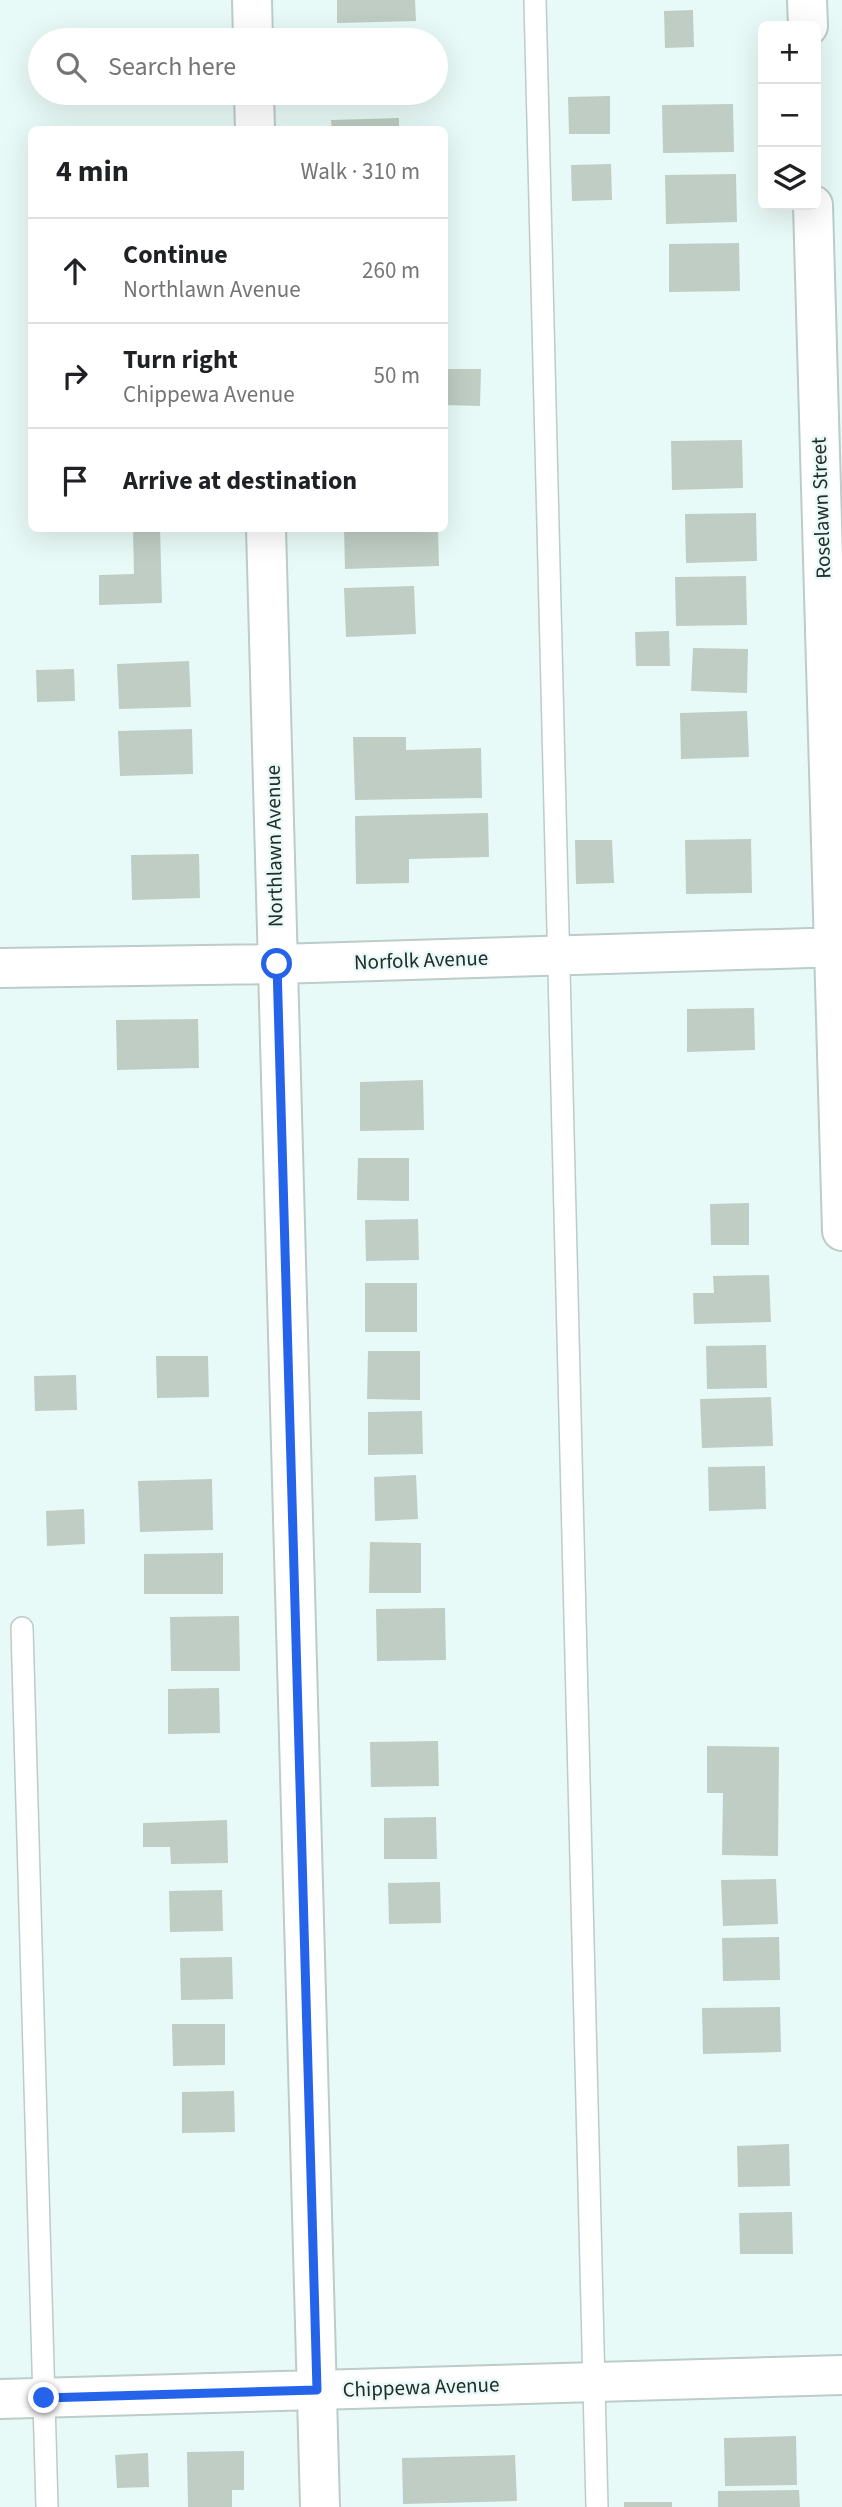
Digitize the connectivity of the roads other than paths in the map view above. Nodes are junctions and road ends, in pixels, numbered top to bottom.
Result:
1 (252, 0) edge
2 (535, 0) edge
3 (807, 0) edge
4 (808, 21) edge
5 (253, 28) edge
6 (254, 105) edge
7 (255, 126) edge
8 (813, 210) edge
9 (265, 532) edge
10 (838, 947) edge
11 (557, 956) junction
12 (277, 964) junction
13 (0, 968) edge
14 (842, 1231) edge
15 (22, 1628) dead end
16 (842, 2375) edge
17 (593, 2382) junction
18 (317, 2390) junction
19 (44, 2398) junction
20 (0, 2399) edge
21 (47, 2507) edge
22 (320, 2507) edge
23 (597, 2507) edge

1 - 5 street
2 - 11 lane
3 - 4 street
6 - 7 street
8 - 10 street, Roselawn Street
9 - 12 street, Northlawn Avenue
10 - 11 street, Norfolk Avenue
10 - 14 street, Roselawn Street
11 - 12 street, Norfolk Avenue
11 - 17 lane
12 - 13 street, Norfolk Avenue
12 - 18 street, Northlawn Avenue
15 - 19 lane
16 - 17 street, Chippewa Avenue
17 - 18 street, Chippewa Avenue
17 - 23 lane
18 - 19 street, Chippewa Avenue
18 - 22 street, Northlawn Avenue
19 - 20 street, Chippewa Avenue
19 - 21 lane

